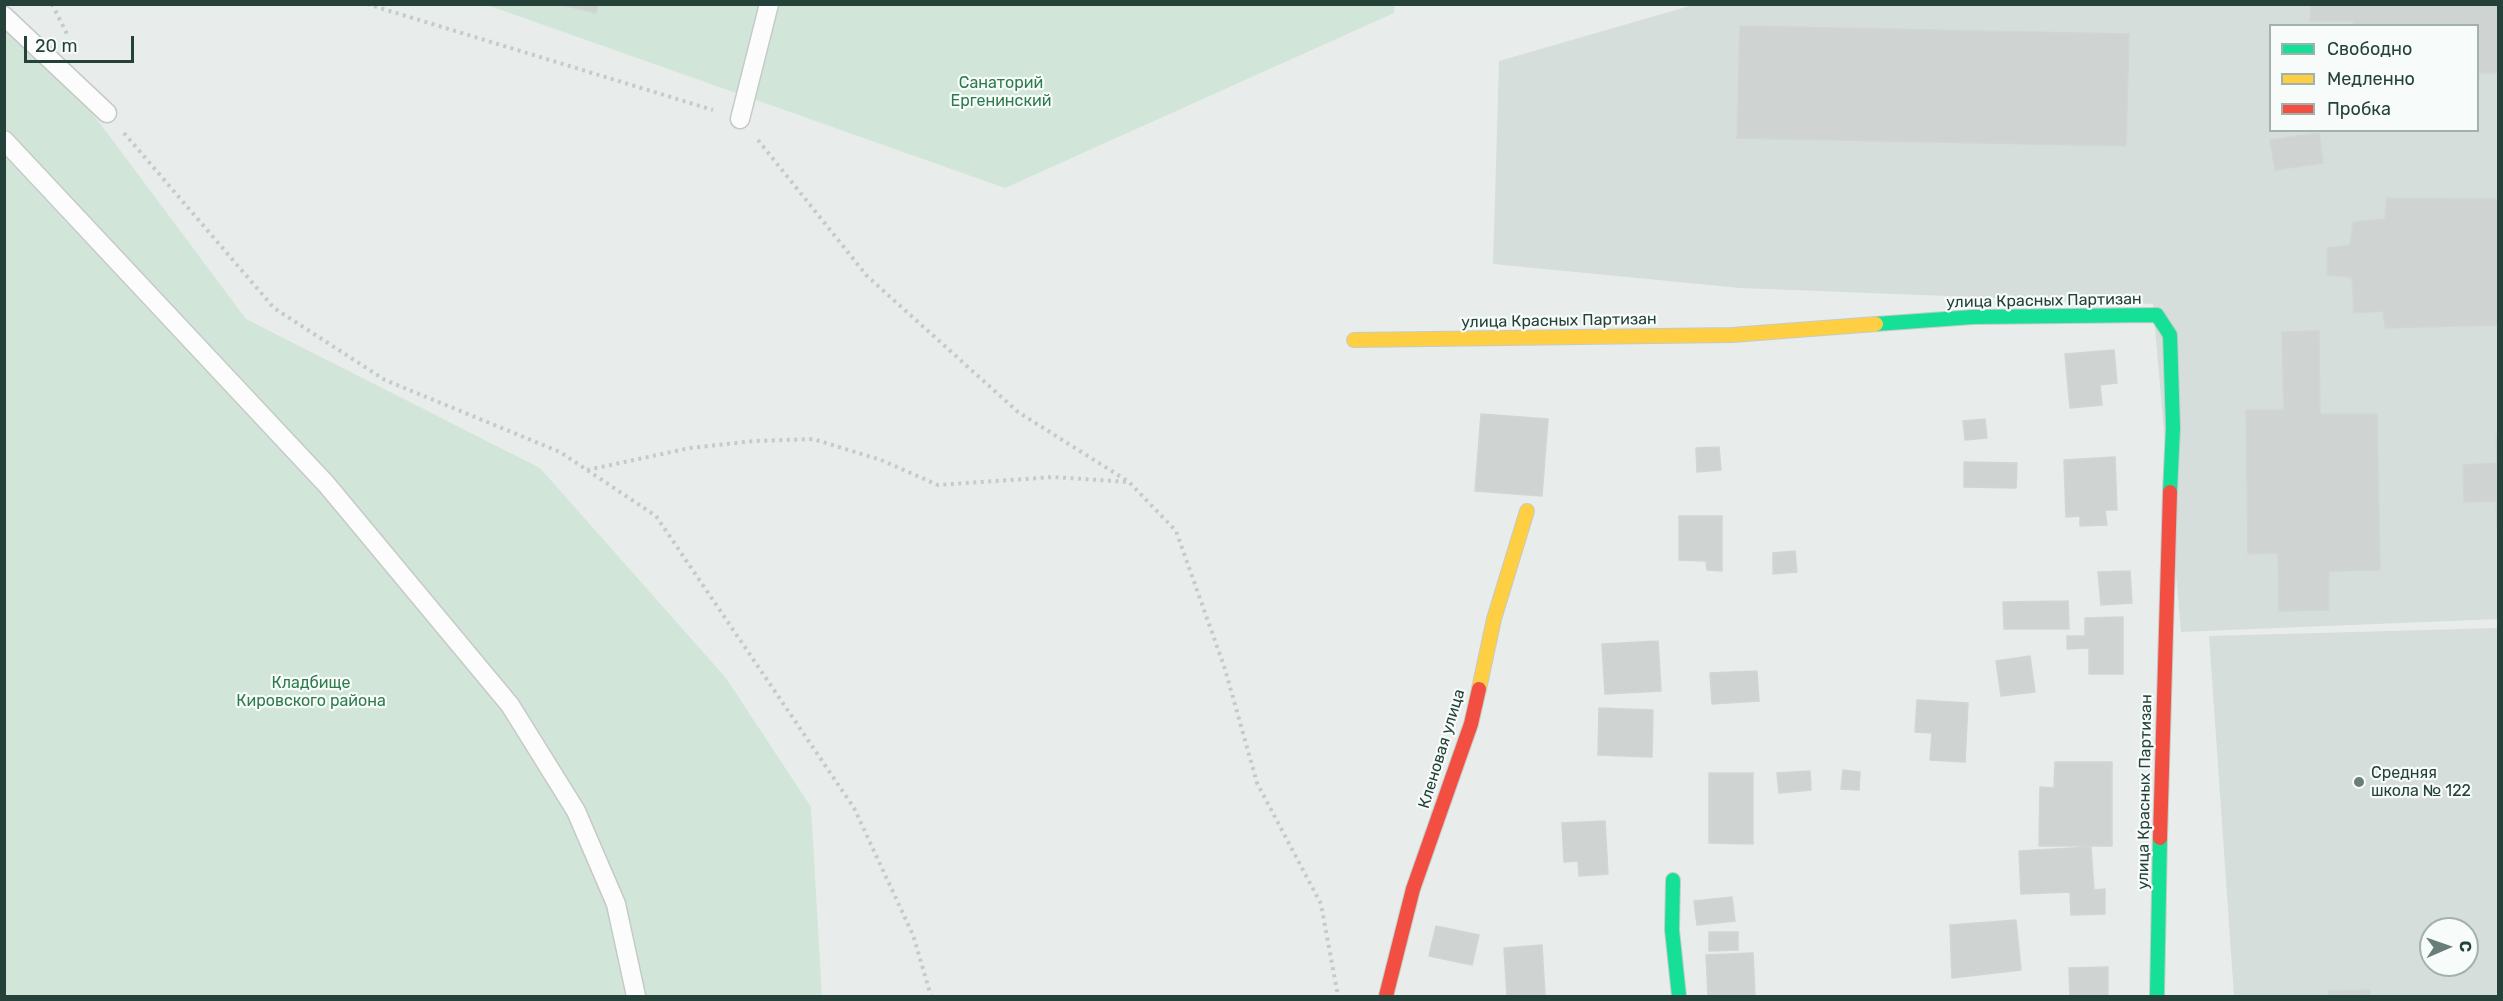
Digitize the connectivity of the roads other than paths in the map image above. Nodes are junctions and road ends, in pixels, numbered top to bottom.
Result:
1 (769, 4) edge
2 (4, 16) edge
3 (107, 113) road end
4 (740, 119) road end
5 (4, 140) edge
6 (1354, 340) dead end
7 (1527, 511) dead end
8 (1673, 880) dead end
9 (636, 996) edge
10 (1386, 996) edge
11 (1679, 996) edge
12 (2157, 996) edge

1 - 4 lane
2 - 3 lane
5 - 9 lane
6 - 12 street, улица Красных Партизан
7 - 10 street, Кленовая улица
8 - 11 street

